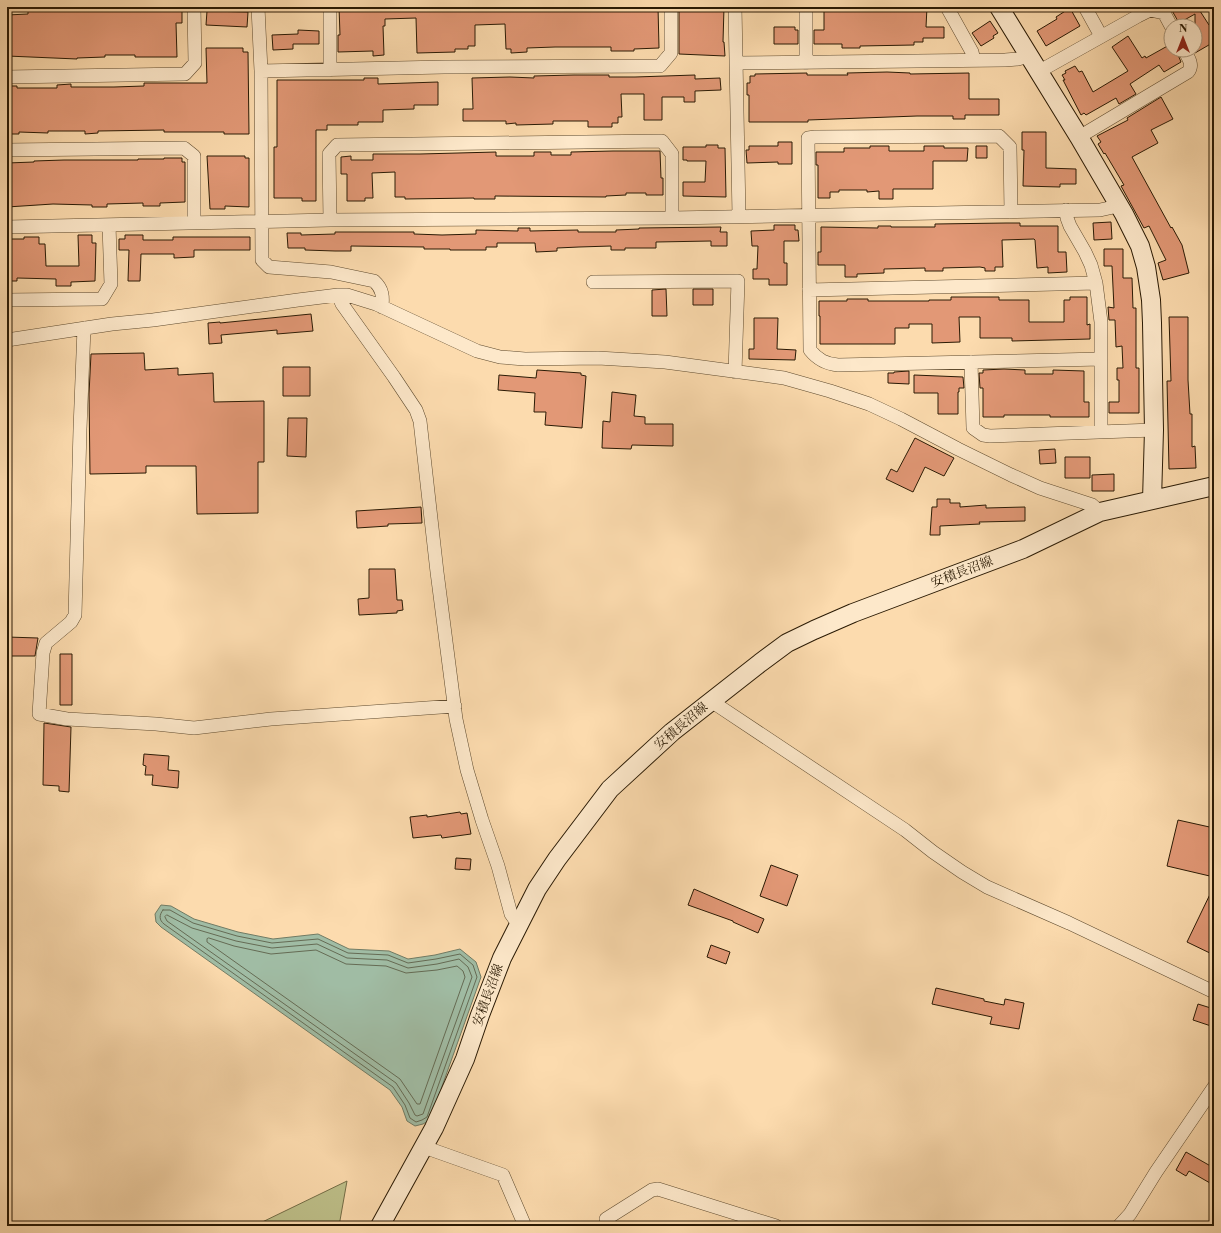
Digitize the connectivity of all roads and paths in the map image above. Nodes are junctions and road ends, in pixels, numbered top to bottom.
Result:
1 (194, 7) edge
2 (258, 7) edge
3 (331, 7) edge
4 (670, 7) edge
5 (735, 7) edge
6 (806, 7) edge
7 (947, 7) edge
8 (999, 7) edge
9 (1085, 7) edge
10 (1167, 18) edge
11 (1101, 36) junction
12 (1029, 56) junction
13 (1188, 58) edge
14 (974, 60) junction
15 (736, 63) junction
16 (806, 63) junction
17 (330, 70) junction
18 (261, 71) junction
19 (1038, 72) junction
20 (7, 77) edge
21 (1079, 137) junction
22 (7, 150) edge
23 (1118, 206) junction
24 (1066, 210) junction
25 (1011, 212) junction
26 (739, 216) junction
27 (809, 216) junction
28 (672, 218) junction
29 (330, 220) junction
30 (194, 222) junction
31 (261, 222) junction
32 (109, 225) junction
33 (7, 227) edge
34 (593, 282) dead end
35 (1096, 283) junction
36 (809, 290) junction
37 (338, 295) junction
38 (7, 300) edge
39 (382, 307) junction
40 (84, 328) junction
41 (7, 340) edge
42 (1101, 359) junction
43 (971, 362) junction
44 (735, 372) junction
45 (1154, 430) junction
46 (1101, 432) junction
47 (1214, 486) edge
48 (1152, 500) junction
49 (1100, 512) junction
50 (711, 701) junction
51 (455, 706) junction
52 (518, 924) junction
53 (1214, 992) edge
54 (1214, 1087) edge
55 (424, 1147) junction
56 (606, 1219) dead end
57 (1125, 1224) edge
58 (380, 1226) edge
59 (525, 1226) edge
60 (776, 1226) edge

1 - 20 street
2 - 18 street
3 - 17 street
4 - 17 street
5 - 15 street
6 - 16 street
7 - 14 street
8 - 12 main road
9 - 11 street
10 - 11 street
11 - 19 street
12 - 14 street
12 - 19 main road
13 - 21 street
14 - 16 street
15 - 16 street
15 - 26 street
17 - 18 street
18 - 31 street
19 - 21 main road
21 - 23 main road
22 - 30 street
23 - 24 street
23 - 45 main road
24 - 25 street
24 - 35 street
25 - 27 street
25 - 27 street
26 - 27 street
26 - 28 street
27 - 36 street
28 - 29 street
28 - 29 street
29 - 31 street
30 - 31 street
30 - 32 street
31 - 39 street
32 - 33 street
32 - 38 street
34 - 44 street
35 - 36 street
35 - 42 street
36 - 43 street
37 - 39 street
37 - 40 street
37 - 51 street
39 - 44 street
40 - 41 street
40 - 51 street
42 - 43 street
42 - 46 street
43 - 46 street
44 - 49 street
45 - 46 street
45 - 48 main road
47 - 48 main road, 安積長沼線
48 - 49 main road, 安積長沼線
49 - 50 main road, 安積長沼線
50 - 52 main road, 安積長沼線
50 - 53 street
51 - 52 street
52 - 55 main road, 安積長沼線
54 - 57 street
55 - 58 main road, 安積長沼線
55 - 59 street
56 - 60 street

